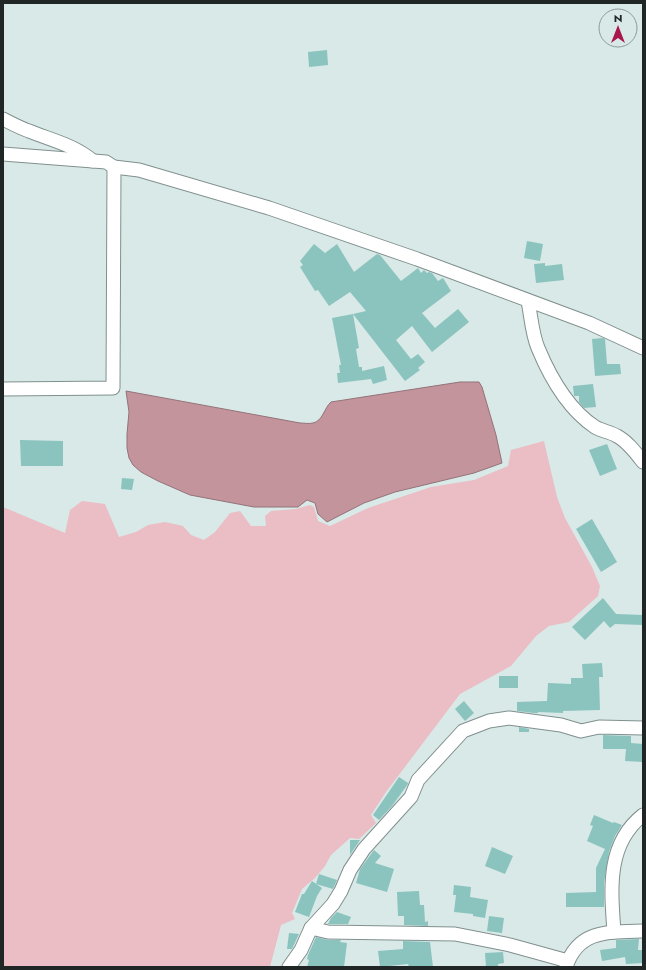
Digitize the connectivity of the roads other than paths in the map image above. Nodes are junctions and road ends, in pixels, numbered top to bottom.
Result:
1 (3, 120) edge
2 (3, 154) edge
3 (93, 161) junction
4 (114, 166) junction
5 (528, 301) junction
6 (643, 348) edge
7 (3, 389) edge
8 (643, 462) edge
9 (643, 728) edge
10 (643, 815) edge
11 (311, 928) junction
12 (643, 931) edge
13 (614, 932) junction
14 (567, 964) edge
15 (289, 967) edge

1 - 3 street
2 - 3 street
3 - 4 street
4 - 5 street
4 - 7 street
5 - 6 street
5 - 8 street
9 - 11 street
10 - 13 street
11 - 14 street
11 - 15 street
12 - 13 street
13 - 14 street

